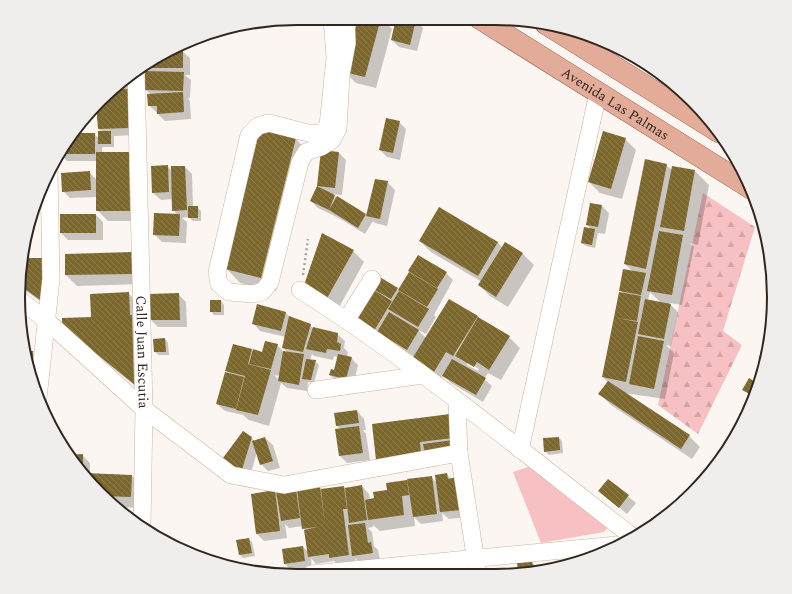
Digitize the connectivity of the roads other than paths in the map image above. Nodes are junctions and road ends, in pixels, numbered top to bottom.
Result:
1 (333, 25) edge
2 (346, 25) edge
3 (490, 25) edge
4 (560, 33) edge
5 (136, 78) edge
6 (598, 93) junction
7 (704, 123) edge
8 (741, 182) edge
9 (49, 186) edge
10 (372, 279) dead end
11 (300, 290) road end
12 (25, 304) edge
13 (347, 319) junction
14 (47, 321) junction
15 (422, 375) junction
16 (38, 382) edge
17 (316, 390) dead end
18 (457, 401) junction
19 (144, 409) junction
20 (520, 450) junction
21 (459, 453) junction
22 (142, 520) edge
23 (629, 534) edge
24 (597, 549) edge
25 (477, 566) edge
26 (415, 569) edge

1 - 2 street
3 - 6 main road, Avenida Las Palmas
4 - 7 main road
5 - 19 street, Calle Juan Escutia
6 - 8 main road, Avenida Las Palmas
6 - 20 street
9 - 14 street
10 - 13 street
11 - 13 street
12 - 14 street
13 - 15 street
14 - 16 street
14 - 19 street
15 - 17 street
15 - 18 street
18 - 20 street
18 - 21 street
19 - 21 street, Calle Juan Escutia
19 - 22 street
20 - 23 street
21 - 25 street
24 - 25 street
25 - 26 street

